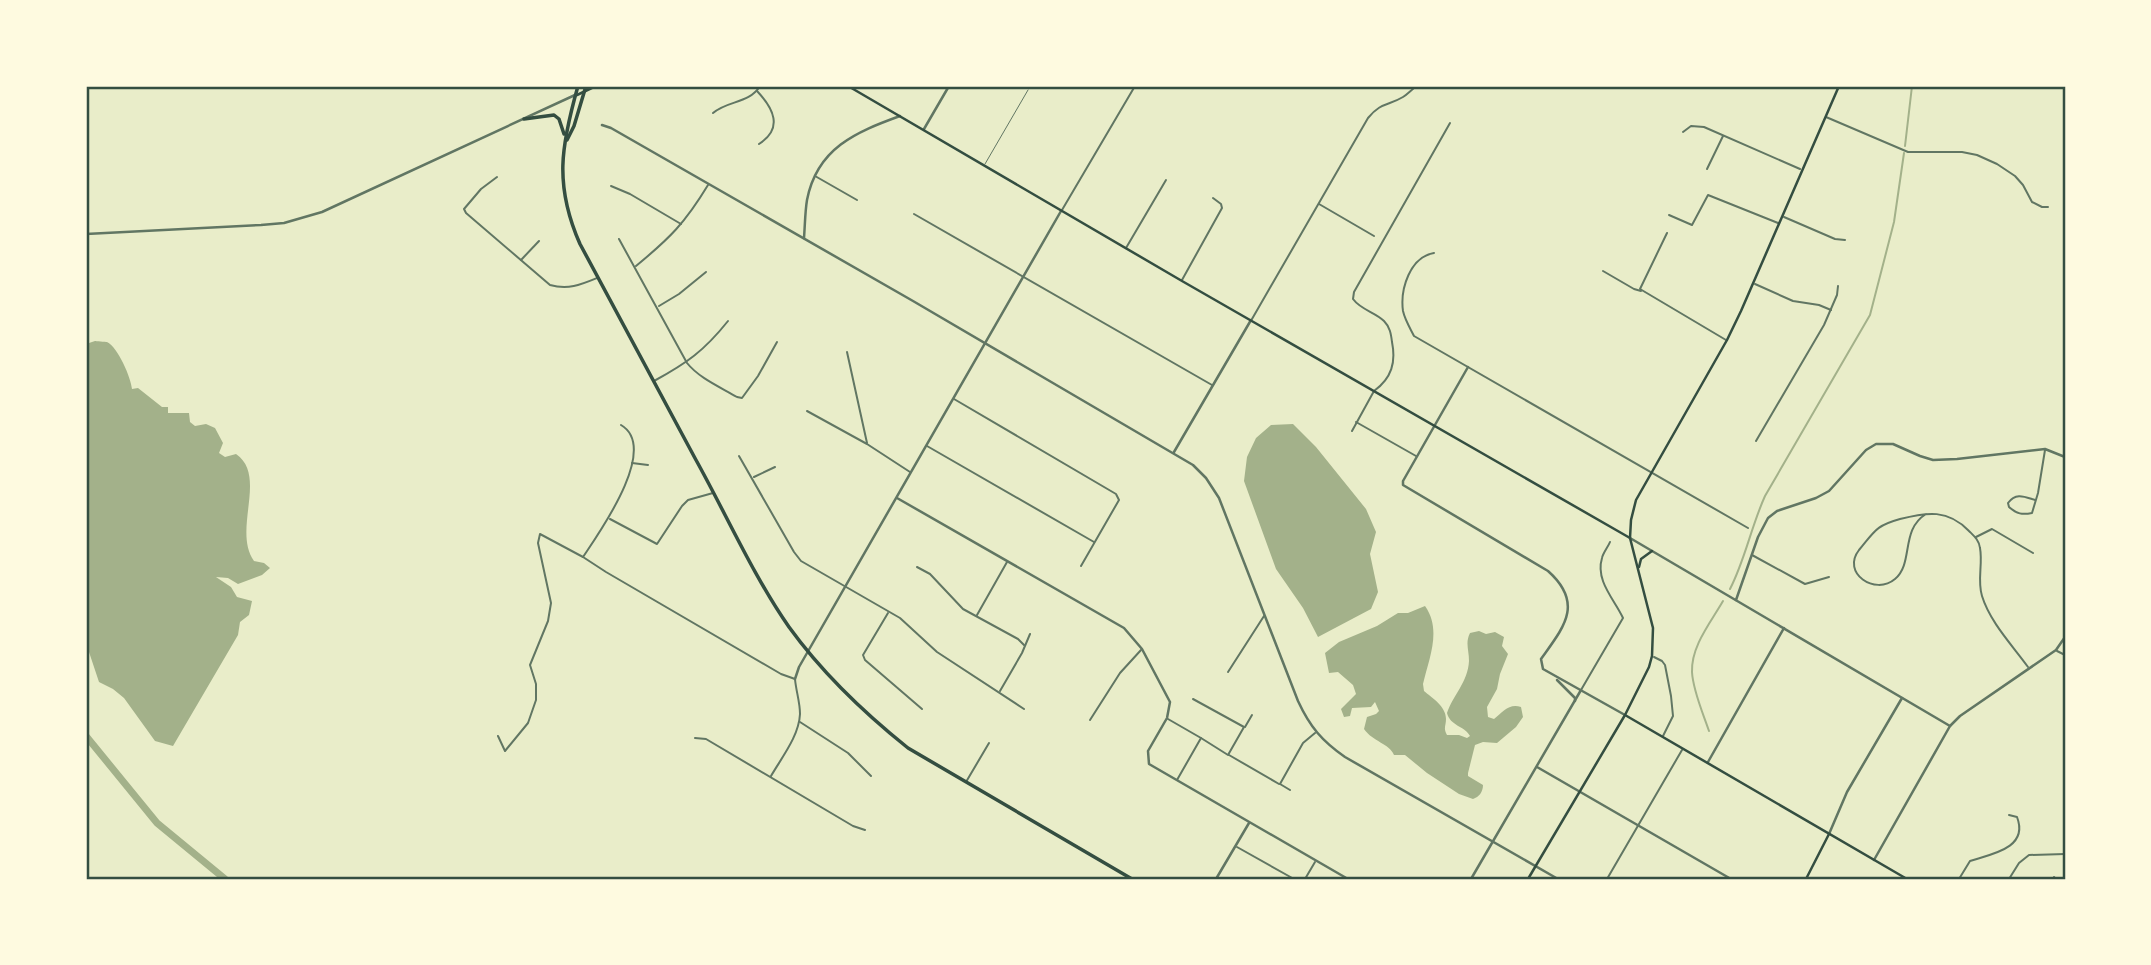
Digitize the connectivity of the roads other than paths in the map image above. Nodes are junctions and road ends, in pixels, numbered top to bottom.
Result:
1 (578, 86) edge
2 (596, 86) edge
3 (760, 86) edge
4 (848, 86) edge
5 (949, 86) edge
6 (1135, 86) edge
7 (1417, 86) edge
8 (1839, 86) edge
9 (585, 88) edge
10 (1028, 90) dead end
11 (757, 91) junction
12 (575, 95) junction
13 (713, 113) dead end
14 (900, 116) junction
15 (1826, 117) junction
16 (524, 119) junction
17 (1450, 123) dead end
18 (602, 125) dead end
19 (924, 130) junction
20 (1683, 132) dead end
21 (1724, 135) junction
22 (566, 141) junction
23 (759, 144) dead end
24 (985, 165) junction
25 (1707, 169) dead end
26 (1801, 170) junction
27 (815, 176) junction
28 (497, 177) dead end
29 (1167, 180) dead end
30 (709, 184) junction
31 (611, 186) dead end
32 (1213, 198) dead end
33 (857, 200) dead end
34 (1318, 203) junction
35 (2048, 207) dead end
36 (1062, 210) junction
37 (914, 214) dead end
38 (1669, 215) dead end
39 (1783, 217) junction
40 (682, 224) junction
41 (1779, 224) junction
42 (1667, 233) dead end
43 (86, 234) edge
44 (1374, 236) dead end
45 (804, 238) junction
46 (618, 239) dead end
47 (1845, 240) dead end
48 (539, 241) dead end
49 (1126, 248) junction
50 (1434, 253) dead end
51 (521, 261) junction
52 (635, 266) junction
53 (1602, 271) dead end
54 (706, 272) dead end
55 (1023, 276) junction
56 (598, 278) junction
57 (1182, 281) junction
58 (1754, 283) junction
59 (1838, 286) dead end
60 (1642, 291) junction
61 (657, 308) junction
62 (1831, 310) junction
63 (1251, 320) junction
64 (728, 321) dead end
65 (1727, 340) junction
66 (776, 342) dead end
67 (986, 342) junction
68 (847, 352) dead end
69 (687, 363) junction
70 (1468, 367) junction
71 (653, 382) junction
72 (1213, 385) junction
73 (1374, 391) junction
74 (954, 399) junction
75 (807, 411) dead end
76 (1356, 422) junction
77 (621, 425) dead end
78 (1434, 425) junction
79 (1352, 431) dead end
80 (1756, 441) dead end
81 (867, 444) junction
82 (927, 446) junction
83 (2045, 449) junction
84 (1174, 452) junction
85 (739, 456) dead end
86 (1416, 456) junction
87 (2065, 457) edge
88 (632, 463) junction
89 (648, 466) dead end
90 (775, 467) dead end
91 (1651, 472) junction
92 (911, 473) junction
93 (752, 478) junction
94 (714, 493) junction
95 (897, 498) junction
96 (2035, 500) junction
97 (1926, 514) junction
98 (609, 518) junction
99 (1748, 528) dead end
100 (1630, 538) junction
101 (1976, 538) junction
102 (1095, 542) junction
103 (1610, 542) dead end
104 (1651, 551) junction
105 (2033, 553) dead end
106 (1751, 555) junction
107 (583, 557) junction
108 (1007, 561) junction
109 (1081, 566) dead end
110 (808, 567) junction
111 (917, 567) dead end
112 (803, 571) dead end
113 (1638, 571) junction
114 (1829, 577) dead end
115 (846, 587) junction
116 (1736, 600) junction
117 (888, 612) junction
118 (1264, 615) junction
119 (976, 617) junction
120 (1784, 628) junction
121 (1030, 634) dead end
122 (2065, 638) edge
123 (1024, 645) junction
124 (1142, 649) junction
125 (2056, 650) junction
126 (808, 652) junction
127 (2065, 655) edge
128 (1652, 656) junction
129 (2028, 668) junction
130 (1228, 671) dead end
131 (1552, 675) junction
132 (796, 679) junction
133 (1581, 690) junction
134 (999, 693) junction
135 (1902, 698) junction
136 (1193, 699) dead end
137 (1575, 701) junction
138 (922, 709) dead end
139 (1024, 709) dead end
140 (1252, 715) dead end
141 (1625, 715) junction
142 (1167, 718) junction
143 (1090, 720) dead end
144 (799, 722) junction
145 (1950, 726) junction
146 (1244, 727) junction
147 (1316, 733) junction
148 (498, 736) dead end
149 (1663, 737) junction
150 (695, 738) dead end
151 (1201, 738) junction
152 (989, 743) dead end
153 (1683, 749) junction
154 (1228, 755) junction
155 (1707, 763) junction
156 (1537, 767) junction
157 (771, 776) junction
158 (871, 776) dead end
159 (1177, 781) junction
160 (966, 783) junction
161 (1280, 784) junction
162 (1290, 790) dead end
163 (1579, 791) junction
164 (2009, 815) dead end
165 (1250, 822) junction
166 (1638, 825) junction
167 (865, 830) dead end
168 (1829, 834) junction
169 (1493, 842) junction
170 (1236, 846) junction
171 (2065, 854) edge
172 (1316, 860) junction
173 (1874, 860) junction
174 (1535, 866) junction
175 (1132, 879) edge
176 (1216, 879) edge
177 (1294, 879) edge
178 (1305, 879) edge
179 (1348, 879) edge
180 (1471, 879) edge
181 (1528, 879) edge
182 (1558, 879) edge
183 (1607, 879) edge
184 (1731, 879) edge
185 (1806, 879) edge
186 (1907, 879) edge
187 (1959, 879) edge
188 (2009, 879) edge

1 - 12 main road
2 - 9 main road
3 - 11 street
4 - 14 main road
5 - 19 street
6 - 36 street
7 - 34 street
8 - 15 main road
9 - 12 main road
9 - 22 main road
10 - 24 lane
11 - 13 street
11 - 23 street
12 - 16 street
12 - 22 main road
14 - 19 main road
14 - 27 street
15 - 26 main road
15 - 35 street
16 - 22 main road
16 - 43 street
17 - 73 street
18 - 30 street
19 - 24 main road
20 - 21 street
21 - 25 street
21 - 26 street
22 - 56 main road
24 - 36 main road
26 - 39 main road
27 - 33 street
27 - 45 street
28 - 51 street
29 - 49 street
30 - 40 street
30 - 45 street
31 - 40 street
32 - 57 street
34 - 44 street
34 - 63 street
36 - 49 main road
36 - 55 street
37 - 55 street
38 - 41 street
39 - 41 main road
39 - 47 street
40 - 52 street
41 - 58 main road
42 - 60 street
45 - 67 street
46 - 52 street
48 - 51 street
49 - 57 main road
50 - 70 street
51 - 56 street
52 - 61 street
53 - 60 street
54 - 61 street
55 - 67 street
55 - 72 street
56 - 71 main road
57 - 63 main road
58 - 62 street
58 - 65 main road
59 - 62 street
60 - 65 street
61 - 69 street
62 - 80 street
63 - 72 street
63 - 73 main road
64 - 69 street
65 - 91 main road
66 - 69 street
67 - 74 street
67 - 84 street
68 - 81 street
69 - 71 street
70 - 78 street
70 - 91 street
71 - 94 main road
72 - 84 street
73 - 76 street
73 - 78 main road
74 - 82 street
74 - 102 street
75 - 81 street
76 - 79 street
76 - 86 street
77 - 88 street
78 - 86 street
78 - 100 main road
81 - 92 street
82 - 92 street
82 - 102 street
83 - 87 street
83 - 96 street
83 - 106 street
84 - 118 street
85 - 93 street
86 - 131 street
88 - 89 street
88 - 98 street
90 - 93 street
91 - 99 street
91 - 100 main road
92 - 95 street
93 - 110 street
94 - 98 street
94 - 126 main road
95 - 108 street
95 - 115 street
96 - 96 street
97 - 97 street
97 - 101 street
98 - 107 street
100 - 104 street
100 - 113 main road
101 - 105 street
101 - 129 street
102 - 109 street
103 - 133 street
104 - 113 main road
104 - 116 street
106 - 114 street
106 - 116 street
107 - 132 street
107 - 148 street
108 - 119 street
108 - 124 street
110 - 112 street
110 - 115 street
111 - 119 street
113 - 128 main road
115 - 117 street
115 - 126 street
116 - 120 street
117 - 134 street
117 - 138 street
118 - 130 street
118 - 147 street
119 - 123 street
120 - 135 street
120 - 155 street
121 - 123 street
122 - 125 street
123 - 134 street
124 - 142 street
124 - 143 street
125 - 127 street
125 - 129 street
126 - 132 street
126 - 160 main road
128 - 141 main road
128 - 149 street
129 - 145 street
131 - 133 street
131 - 137 street
132 - 144 street
133 - 137 street
133 - 141 street
134 - 139 street
135 - 145 street
135 - 168 street
136 - 146 street
137 - 156 street
140 - 146 street
141 - 149 main road
141 - 163 main road
142 - 151 street
142 - 159 street
144 - 157 street
144 - 158 street
145 - 173 street
146 - 154 street
147 - 161 street
147 - 169 street
149 - 153 main road
150 - 157 street
151 - 154 street
151 - 159 street
152 - 160 street
153 - 155 main road
153 - 166 street
154 - 161 street
155 - 168 main road
156 - 163 street
156 - 169 street
157 - 167 street
159 - 165 street
160 - 175 main road
161 - 162 street
163 - 166 street
163 - 174 main road
164 - 187 street
165 - 170 street
165 - 172 street
166 - 183 street
166 - 184 street
168 - 173 main road
168 - 185 main road
169 - 174 street
169 - 180 street
170 - 176 street
170 - 177 street
171 - 188 street
172 - 178 street
172 - 179 street
173 - 186 main road
174 - 181 main road
174 - 182 street

